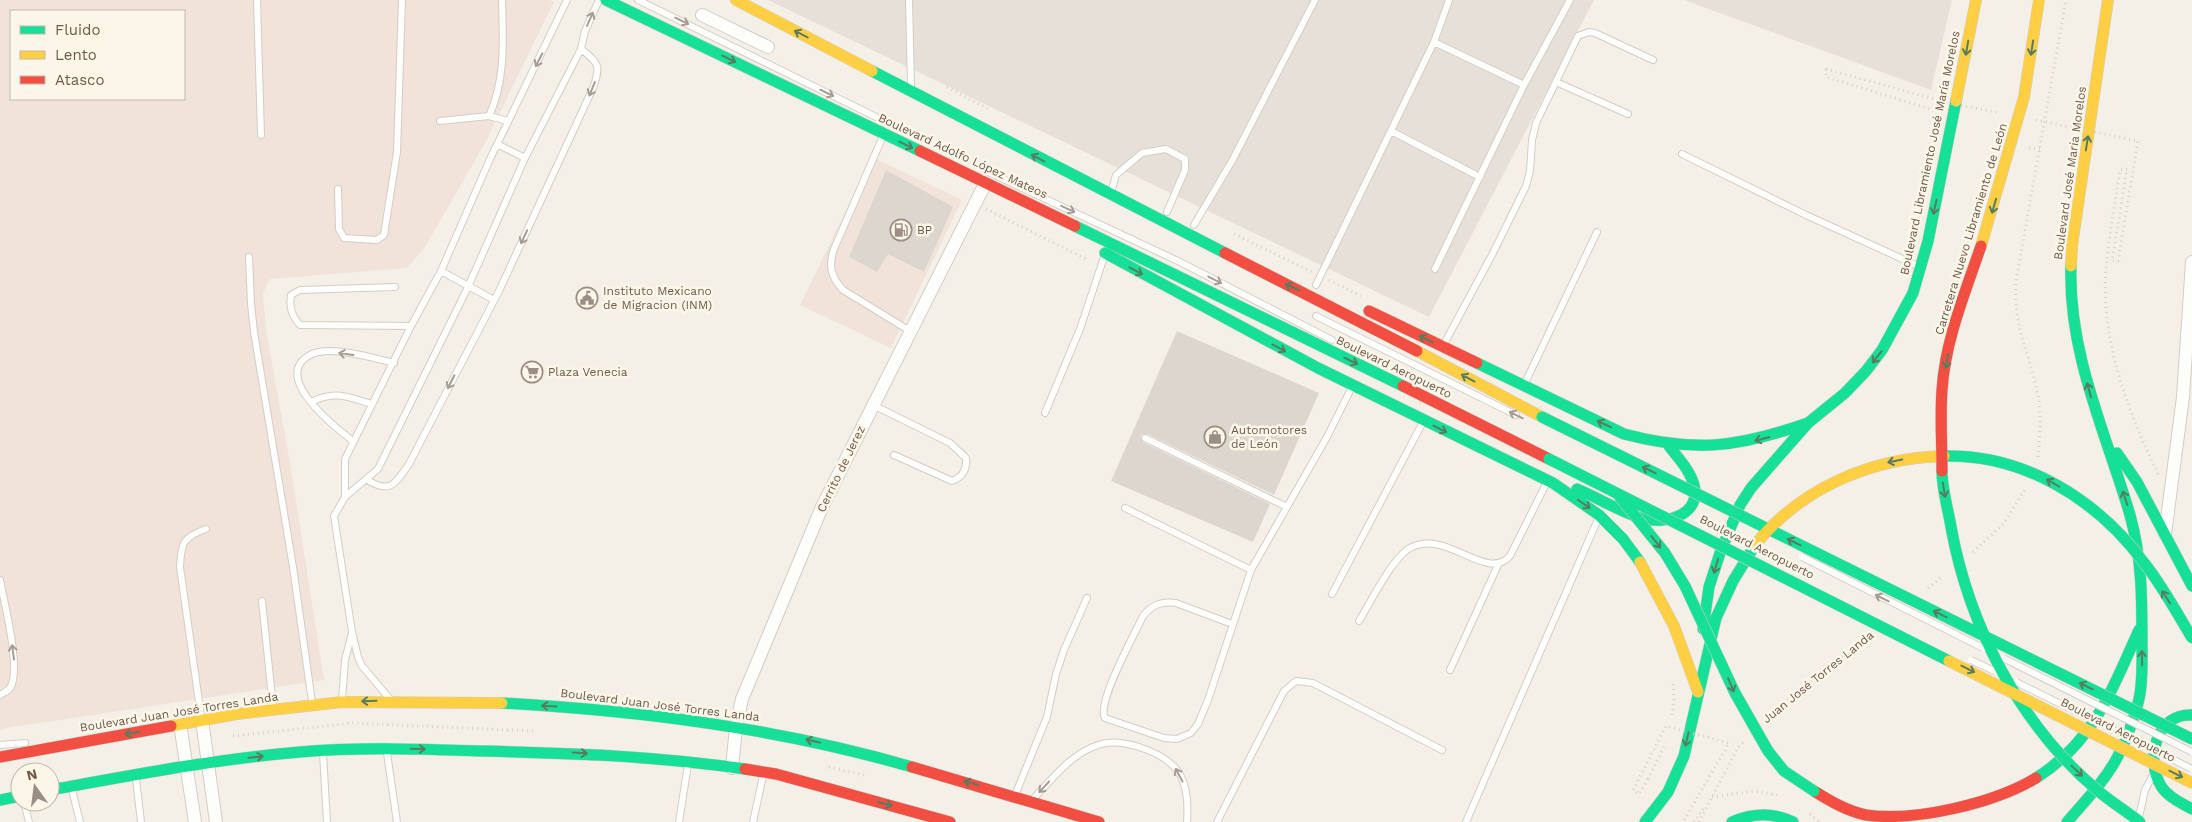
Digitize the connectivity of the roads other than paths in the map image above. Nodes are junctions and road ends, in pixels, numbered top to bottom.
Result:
1 (257, 0) edge
2 (402, 0) edge
3 (502, 0) edge
4 (567, 0) edge
5 (599, 0) edge
6 (606, 0) edge
7 (638, 0) edge
8 (736, 0) edge
9 (909, 0) edge
10 (1315, 0) edge
11 (1450, 0) edge
12 (1570, 0) edge
13 (1976, 0) edge
14 (2040, 0) edge
15 (2108, 0) edge
16 (702, 15) dead end
17 (1434, 42) junction
18 (768, 47) dead end
19 (581, 49) junction
20 (1654, 60) dead end
21 (1556, 82) junction
22 (1524, 85) junction
23 (911, 90) junction
24 (1628, 114) dead end
25 (489, 116) junction
26 (882, 120) dead end
27 (440, 121) dead end
28 (508, 121) junction
29 (1391, 131) junction
30 (884, 135) junction
31 (261, 136) dead end
32 (497, 144) junction
33 (1682, 154) dead end
34 (525, 158) junction
35 (981, 168) dead end
36 (1480, 177) junction
37 (1078, 179) junction
38 (985, 184) junction
39 (338, 189) dead end
40 (1112, 189) junction
41 (1167, 212) junction
42 (1070, 222) junction
43 (1194, 225) junction
44 (1597, 232) dead end
45 (1222, 238) dead end
46 (1106, 254) junction
47 (249, 257) dead end
48 (2192, 262) edge
49 (1922, 268) junction
50 (1435, 269) dead end
51 (441, 271) junction
52 (1316, 285) dead end
53 (2191, 285) edge
54 (395, 287) dead end
55 (468, 287) junction
56 (494, 300) junction
57 (1358, 306) dead end
58 (1316, 316) dead end
59 (411, 326) junction
60 (910, 331) junction
61 (1310, 334) junction
62 (1339, 343) dead end
63 (1443, 347) junction
64 (394, 363) junction
65 (1352, 386) junction
66 (1523, 386) junction
67 (311, 402) junction
68 (372, 404) junction
69 (873, 405) junction
70 (1045, 413) dead end
71 (1424, 420) junction
72 (1525, 420) dead end
73 (1808, 423) junction
74 (2105, 436) junction
75 (1145, 438) dead end
76 (353, 442) junction
77 (1669, 446) junction
78 (894, 456) dead end
79 (367, 480) junction
80 (1550, 481) junction
81 (1614, 490) junction
82 (345, 497) junction
83 (1684, 499) dead end
84 (1286, 507) junction
85 (1125, 508) dead end
86 (1701, 508) dead end
87 (1668, 509) dead end
88 (1599, 515) junction
89 (1686, 518) dead end
90 (1728, 521) dead end
91 (1736, 525) dead end
92 (206, 529) dead end
93 (2165, 534) junction
94 (1721, 535) dead end
95 (1730, 540) dead end
96 (1772, 543) dead end
97 (1754, 545) junction
98 (1798, 556) dead end
99 (1498, 564) junction
100 (1251, 570) junction
101 (0, 580) edge
102 (2192, 586) edge
103 (1332, 594) dead end
104 (1087, 598) dead end
105 (262, 601) dead end
106 (1359, 621) dead end
107 (1232, 624) junction
108 (2142, 625) junction
109 (352, 632) junction
110 (2192, 638) edge
111 (1961, 655) dead end
112 (1450, 670) dead end
113 (1698, 692) junction
114 (0, 695) edge
115 (391, 701) junction
116 (342, 702) junction
117 (312, 706) junction
118 (274, 709) junction
119 (2192, 715) edge
120 (202, 720) junction
121 (180, 724) junction
122 (736, 727) junction
123 (2192, 739) edge
124 (0, 745) edge
125 (45, 748) junction
126 (386, 749) junction
127 (1442, 750) dead end
128 (323, 751) junction
129 (2192, 752) edge
130 (0, 757) edge
131 (688, 761) junction
132 (207, 763) junction
133 (186, 766) junction
134 (732, 768) junction
135 (2192, 770) edge
136 (2154, 772) junction
137 (764, 773) junction
138 (136, 774) junction
139 (2192, 782) edge
140 (72, 786) junction
141 (60, 788) edge
142 (1015, 796) junction
143 (1032, 801) junction
144 (2192, 809) edge
145 (80, 822) edge
146 (142, 822) edge
147 (195, 822) edge
148 (216, 822) edge
149 (327, 822) edge
150 (397, 822) edge
151 (679, 822) edge
152 (753, 822) edge
153 (950, 822) edge
154 (1100, 822) edge
155 (1187, 822) edge
156 (1217, 822) edge
157 (1466, 822) edge
158 (1645, 822) edge
159 (1732, 822) edge
160 (1793, 822) edge
161 (2067, 822) edge
162 (2139, 822) edge

1 - 31 lane
2 - 39 lane
3 - 25 lane
4 -> 28 lane
19 -> 5 lane
6 -> 30 main road, Boulevard Adolfo López Mateos
7 -> 26 lane
23 -> 8 main road
9 - 23 lane
10 - 43 lane
11 - 17 lane
12 - 22 lane
13 -> 49 main road, Boulevard Libramiento José María Morelos
14 -> 162 main road, Carretera Nuevo Libramiento de León, bridge
74 -> 15 main road, Boulevard José María Morelos
16 - 18 street
17 - 22 lane
17 - 29 lane
19 - 34 lane
19 -> 56 lane
20 - 21 lane
21 - 24 lane
21 - 63 lane
22 - 36 lane
37 -> 23 main road
25 - 27 lane
25 - 28 lane
28 - 32 lane
29 - 36 lane
29 - 52 lane
30 -> 38 main road, Boulevard Adolfo López Mateos
30 - 60 lane
32 - 34 lane
32 - 51 lane
33 - 49 lane
34 - 55 lane
35 -> 61 lane
36 - 50 lane
37 - 40 main road
123 -> 37 main road, Boulevard Aeropuerto, bridge
38 - 42 main road, Boulevard Adolfo López Mateos
38 - 60 street, Cerrito de Jerez
40 - 41 main road
40 - 41 lane
41 - 43 main road
42 - 46 main road
42 - 61 main road, Boulevard Adolfo López Mateos
43 - 45 main road
44 - 66 lane
46 -> 65 main road
46 - 70 lane
47 - 117 lane
48 - 53 street
49 -> 73 main road, Boulevard Libramiento José María Morelos
51 - 55 lane
51 - 59 lane
53 - 93 street
54 - 59 lane
55 - 56 lane
55 - 79 lane
56 -> 79 lane
63 -> 57 main road
72 -> 58 lane
59 - 64 lane
60 - 69 street, Cerrito de Jerez
61 - 62 lane
61 -> 81 main road, Boulevard Aeropuerto, bridge
63 - 66 main road
64 -> 67 lane
64 - 68 lane
65 - 71 main road
65 - 84 lane
77 -> 66 main road
67 - 68 lane
67 - 76 lane
68 - 76 lane
69 - 78 lane
69 - 122 street, Cerrito de Jerez
71 -> 80 main road
71 - 103 lane
73 -> 77 main road
73 -> 113 main road, Boulevard Libramiento José María Morelos
74 - 93 main road
108 -> 74 main road
75 - 84 lane
76 - 82 lane
77 - 80 main road
79 - 82 lane
80 -> 88 main road
80 - 99 lane
81 -> 108 main road, bridge
81 -> 139 main road, Boulevard Aeropuerto, bridge
82 - 109 lane
83 - 86 lane
84 - 100 lane
85 - 100 lane
87 - 89 lane
88 - 113 main road
88 - 157 lane
90 - 91 lane
92 - 120 lane
93 - 102 main road
94 - 95 lane
96 - 97 lane
110 -> 97 main road, bridge
97 - 113 main road
129 -> 98 lane, bridge
99 - 106 lane
99 - 112 lane
100 - 107 lane
114 -> 101 lane
104 - 142 lane
105 - 118 lane
107 - 107 lane
161 -> 108 main road
109 - 115 lane
109 - 116 lane
111 - 135 lane, bridge
113 -> 158 main road
115 -> 116 main road, Boulevard Juan José Torres Landa
122 -> 115 main road, Boulevard Juan José Torres Landa
116 - 117 main road, Boulevard Juan José Torres Landa
117 - 118 main road, Boulevard Juan José Torres Landa
118 - 120 main road, Boulevard Juan José Torres Landa
119 - 136 main road
120 - 121 main road, Boulevard Juan José Torres Landa
120 - 132 street
121 -> 125 main road, Boulevard Juan José Torres Landa
121 - 133 street
122 - 134 street, Cerrito de Jerez
142 -> 122 main road, Boulevard Juan José Torres Landa
124 - 125 lane
125 - 130 main road, Boulevard Juan José Torres Landa
126 - 128 main road
126 -> 131 main road
126 - 150 lane
127 - 156 lane
132 -> 128 main road
128 - 149 lane
131 - 134 main road
131 - 151 lane
132 - 133 main road
132 - 148 street
133 - 138 main road
133 - 147 street
134 - 137 main road
136 - 144 main road
136 - 162 lane
137 - 152 lane
137 -> 153 main road
138 - 140 main road
138 - 146 lane
140 - 141 main road
140 - 145 lane
142 - 143 main road, Boulevard Juan José Torres Landa
143 - 154 main road, Boulevard Juan José Torres Landa
155 -> 143 lane
159 - 160 main road

